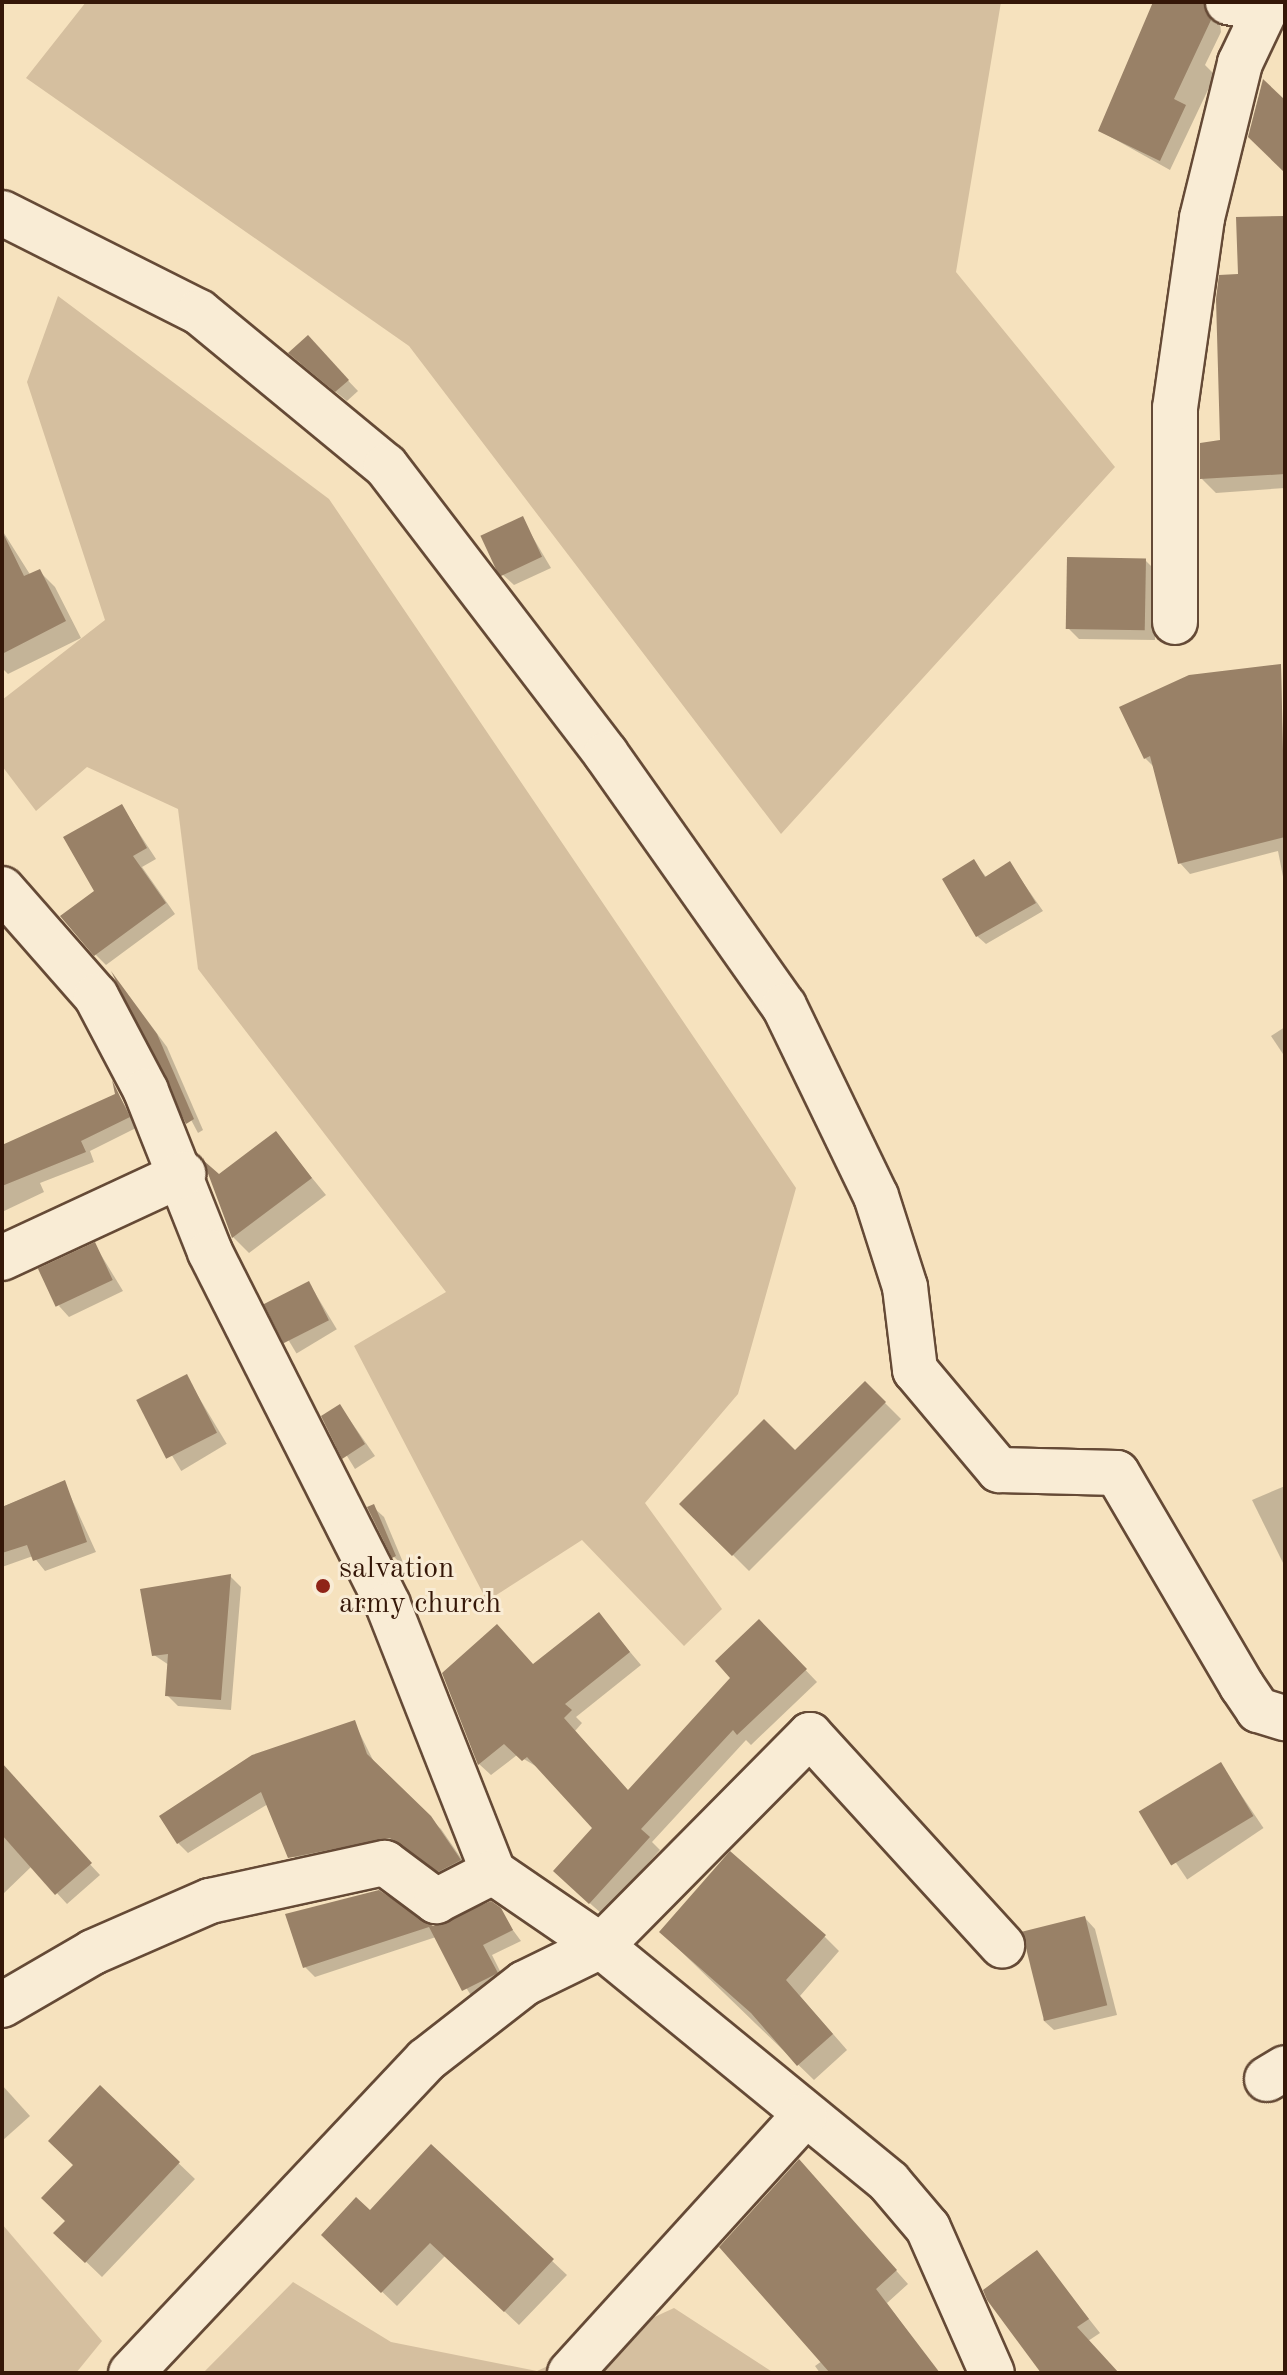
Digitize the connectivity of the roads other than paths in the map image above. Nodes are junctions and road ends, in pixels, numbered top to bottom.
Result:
1 (1254, 5) edge
2 (2, 213) edge
3 (1175, 622) dead end
4 (2, 889) edge
5 (183, 1174) junction
6 (2, 1258) edge
7 (1285, 1718) edge
8 (493, 1872) junction
9 (1002, 1945) dead end
10 (601, 1946) junction
11 (2, 2005) edge
12 (805, 2115) junction
13 (131, 2373) edge
14 (570, 2373) edge
15 (992, 2373) edge

1 - 3 street
2 - 7 street
4 - 5 street
5 - 6 street
5 - 8 street
8 - 10 street
8 - 11 street
9 - 10 street
10 - 12 street
10 - 13 street
12 - 14 street
12 - 15 street

